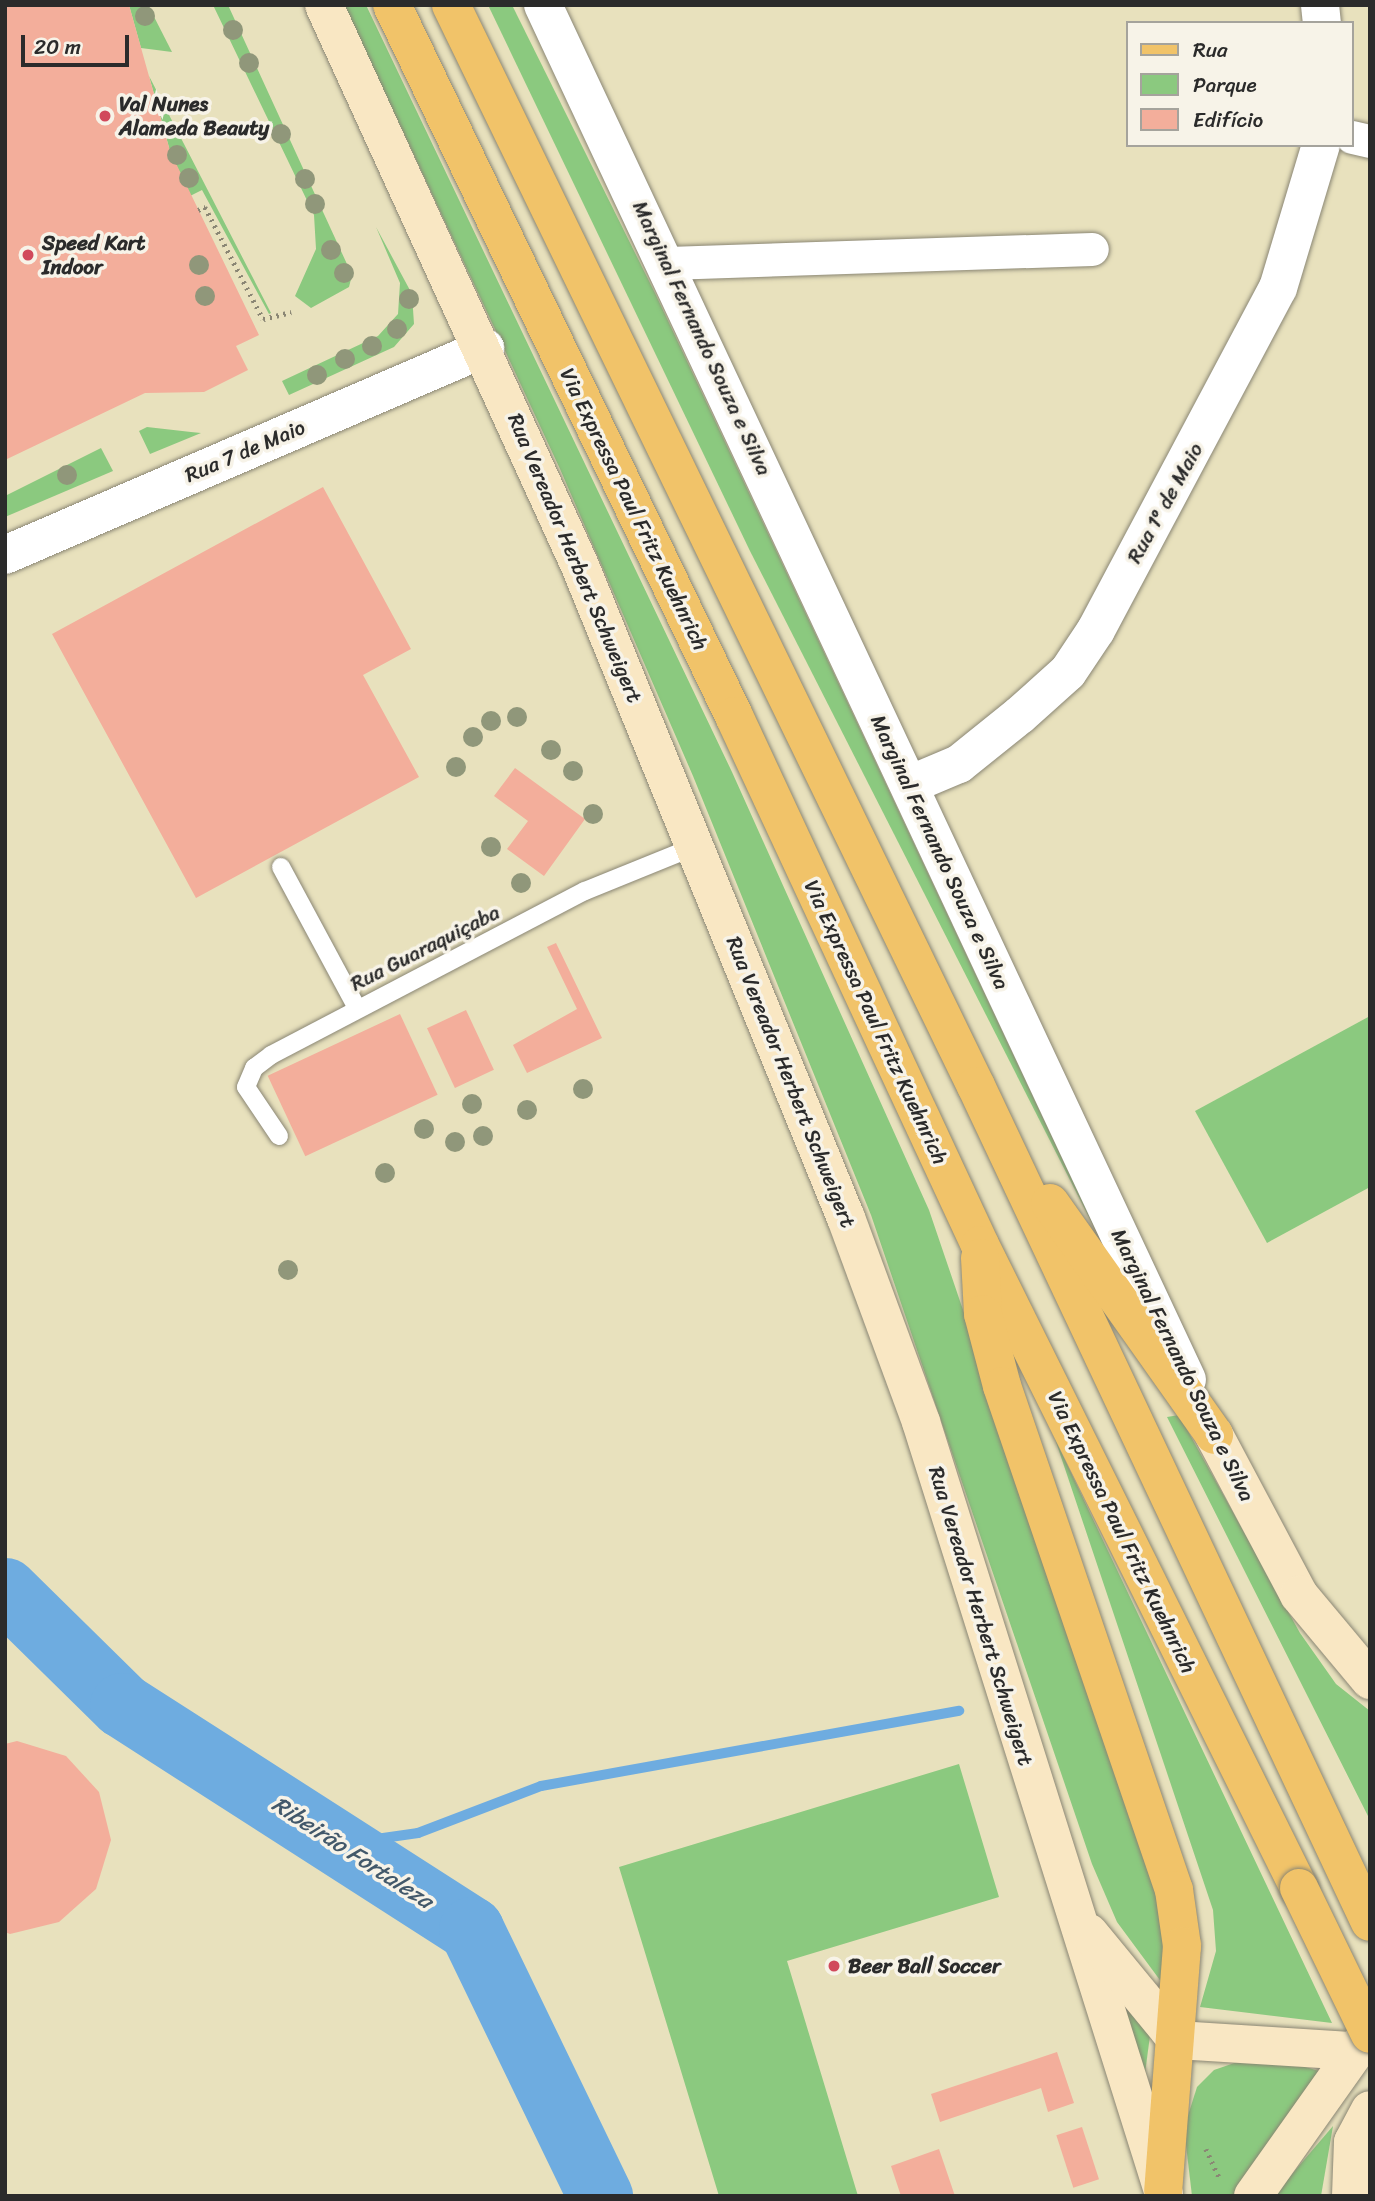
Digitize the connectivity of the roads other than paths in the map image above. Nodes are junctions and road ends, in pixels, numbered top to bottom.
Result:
1 (324, 5) edge
2 (392, 5) edge
3 (451, 5) edge
4 (543, 5) edge
5 (1320, 147) edge
6 (1092, 249) dead end
7 (668, 263) junction
8 (485, 348) junction
9 (5, 555) edge
10 (909, 785) junction
11 (696, 846) junction
12 (281, 867) dead end
13 (357, 1008) junction
14 (976, 1086) junction
15 (279, 1136) dead end
16 (980, 1245) junction
17 (1214, 1435) junction
18 (1370, 1679) edge
19 (1075, 1915) junction
20 (1370, 1922) edge
21 (1365, 2039) edge
22 (1177, 2040) junction
23 (1370, 2110) edge
24 (1163, 2193) edge
25 (1253, 2196) edge
26 (1351, 2196) edge

1 - 8 main road, Rua Vereador Herbert Schweigert
2 - 16 main road, Via Expressa Paul Fritz Kuehnrich
3 - 14 main road
4 - 7 street, Marginal Fernando Souza e Silva
5 - 10 street, Rua 1º de Maio
6 - 7 street
7 - 10 street, Marginal Fernando Souza e Silva
8 - 9 street, Rua 7 de Maio
8 - 11 main road, Rua Vereador Herbert Schweigert
10 - 17 street, Marginal Fernando Souza e Silva
11 - 13 lane, Rua Guaraquiçaba
11 - 19 main road, Rua Vereador Herbert Schweigert
12 - 13 lane
13 - 15 lane, Rua Guaraquiçaba
14 - 17 main road
14 - 20 main road
16 - 21 main road, Via Expressa Paul Fritz Kuehnrich, bridge
16 - 22 main road
17 - 18 main road, Marginal Fernando Souza e Silva
19 - 22 main road
19 - 24 main road, Rua Vereador Herbert Schweigert
21 - 22 main road
21 - 25 main road
22 - 24 main road
23 - 26 main road

